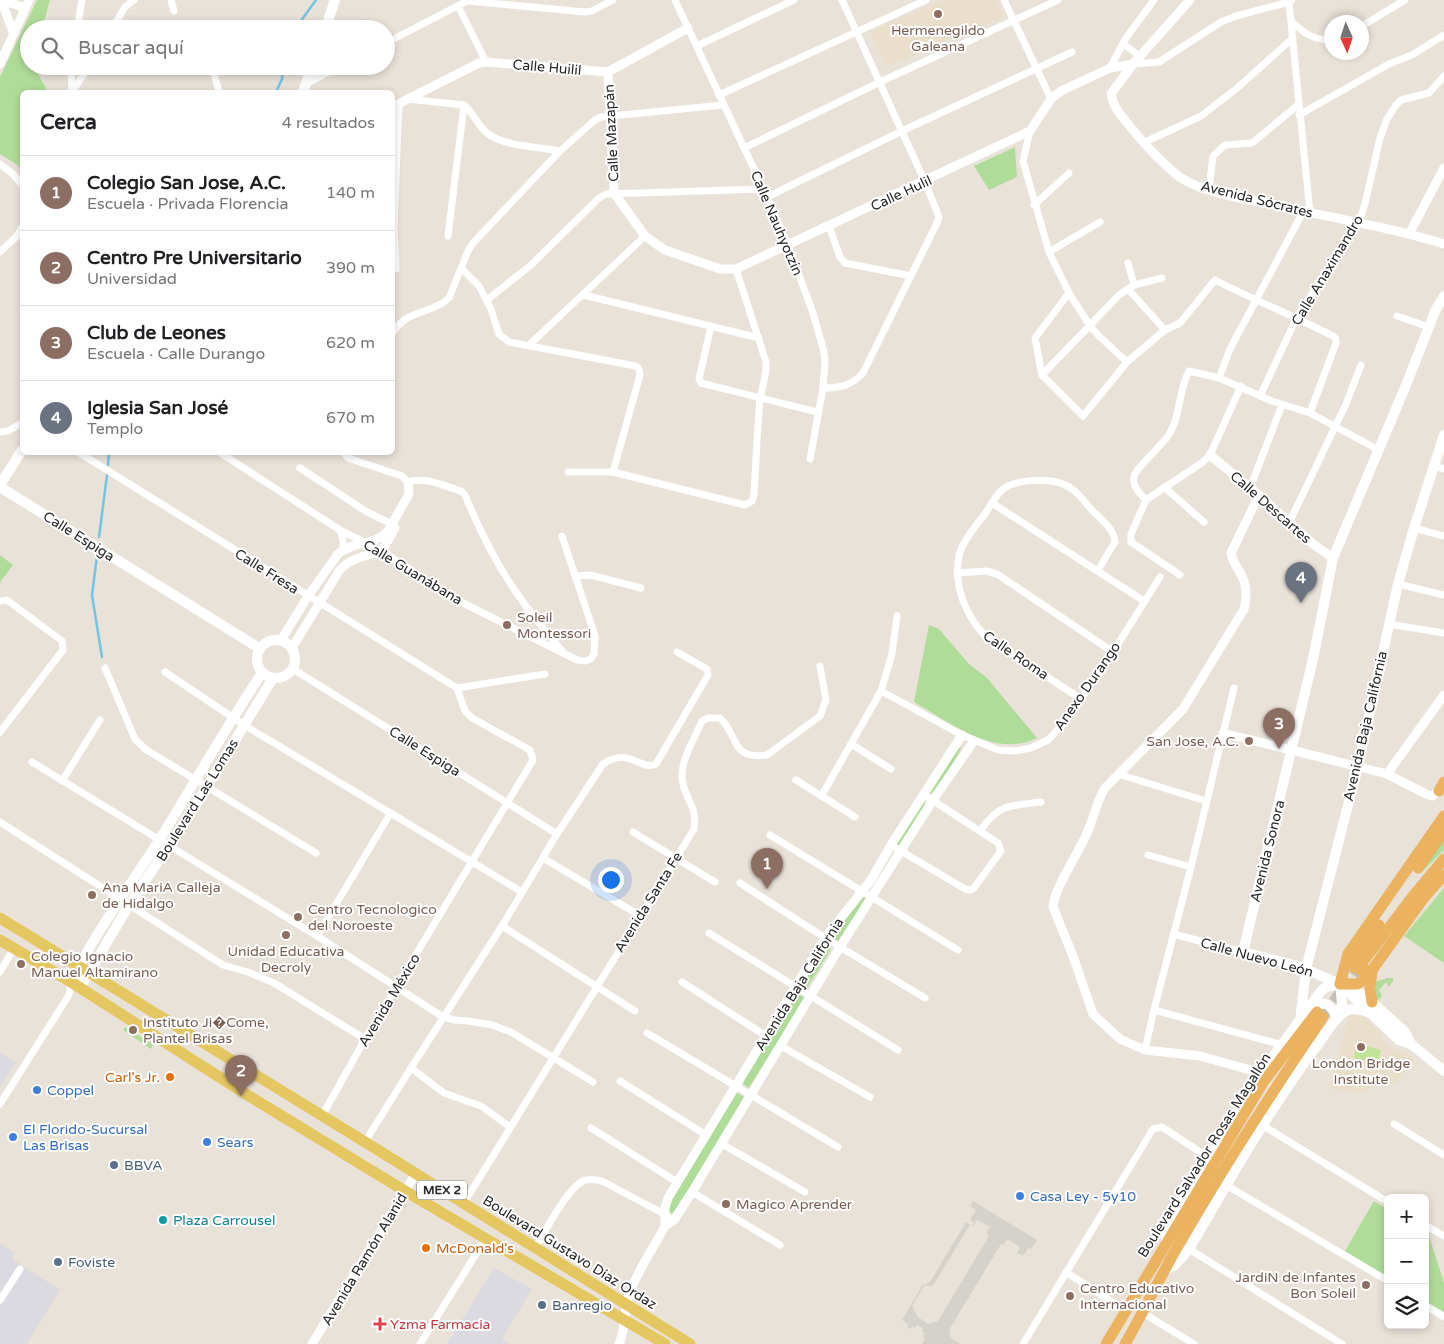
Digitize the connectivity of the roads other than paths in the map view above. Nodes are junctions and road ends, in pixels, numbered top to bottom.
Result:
1 (2, 0) edge
2 (82, 0) edge
3 (134, 0) edge
4 (171, 0) edge
5 (335, 0) edge
6 (468, 0) edge
7 (613, 0) edge
8 (675, 0) edge
9 (794, 0) edge
10 (842, 0) edge
11 (926, 0) edge
12 (1004, 0) edge
13 (1058, 0) edge
14 (1154, 0) edge
15 (1190, 0) edge
16 (1405, 0) edge
17 (1290, 1) edge
18 (27, 4) edge
19 (458, 6) junction
20 (174, 11) dead end
21 (20, 20) edge
22 (20, 20) edge
23 (79, 20) edge
24 (117, 20) edge
25 (328, 20) edge
26 (1013, 20) junction
27 (1292, 21) junction
28 (1369, 22) edge
29 (688, 28) junction
30 (857, 32) junction
31 (14, 34) junction
32 (1444, 35) edge
33 (395, 38) edge
34 (1293, 38) junction
35 (1324, 40) edge
36 (1123, 44) junction
37 (697, 46) junction
38 (1072, 52) dead end
39 (1140, 56) junction
40 (486, 62) junction
41 (0, 64) edge
42 (1133, 64) junction
43 (1036, 68) junction
44 (1110, 68) junction
45 (608, 72) junction
46 (71, 75) edge
47 (83, 75) edge
48 (214, 75) edge
49 (309, 75) edge
50 (326, 75) edge
51 (1443, 81) edge
52 (880, 82) junction
53 (305, 88) edge
54 (72, 90) edge
55 (73, 90) edge
56 (218, 90) edge
57 (719, 96) junction
58 (1051, 99) junction
59 (399, 103) edge
60 (464, 105) junction
61 (723, 105) junction
62 (1298, 105) junction
63 (1299, 114) junction
64 (610, 116) junction
65 (902, 131) junction
66 (1030, 131) junction
67 (1143, 142) junction
68 (744, 148) junction
69 (560, 151) junction
70 (0, 164) edge
71 (1444, 168) edge
72 (1069, 173) dead end
73 (924, 182) junction
74 (20, 183) edge
75 (763, 189) junction
76 (1209, 190) junction
77 (614, 193) junction
78 (766, 197) junction
79 (395, 203) edge
80 (1034, 205) junction
81 (1307, 212) junction
82 (1100, 222) dead end
83 (1359, 222) junction
84 (829, 226) junction
85 (20, 231) edge
86 (1409, 234) junction
87 (448, 236) dead end
88 (644, 236) junction
89 (1444, 244) edge
90 (788, 245) junction
91 (395, 248) edge
92 (0, 252) edge
93 (1049, 252) junction
94 (1128, 263) dead end
95 (396, 269) dead end
96 (462, 269) junction
97 (736, 269) junction
98 (911, 276) junction
99 (1162, 278) dead end
100 (1131, 287) junction
101 (1069, 293) junction
102 (584, 295) junction
103 (1444, 296) edge
104 (486, 300) junction
105 (1256, 301) junction
106 (1397, 316) dead end
107 (1297, 317) junction
108 (711, 326) junction
109 (1090, 326) junction
110 (1429, 327) junction
111 (395, 330) edge
112 (1165, 330) junction
113 (759, 338) junction
114 (529, 345) junction
115 (1127, 362) junction
116 (1361, 365) dead end
117 (1042, 375) junction
118 (1219, 378) junction
119 (1241, 386) junction
120 (823, 388) junction
121 (1260, 396) junction
122 (761, 398) junction
123 (1282, 405) junction
124 (818, 412) junction
125 (1310, 413) junction
126 (20, 424) edge
127 (1335, 427) junction
128 (0, 432) edge
129 (1444, 435) edge
130 (1379, 450) junction
131 (20, 453) edge
132 (1210, 454) junction
133 (83, 455) edge
134 (224, 455) edge
135 (346, 455) edge
136 (810, 459) dead end
137 (300, 468) dead end
138 (1439, 468) edge
139 (568, 472) dead end
140 (613, 472) junction
141 (408, 482) junction
142 (0, 486) edge
143 (1164, 488) junction
144 (1250, 488) junction
145 (1259, 496) junction
146 (1146, 500) junction
147 (992, 503) junction
148 (400, 509) junction
149 (1204, 522) dead end
150 (1289, 523) junction
151 (392, 524) junction
152 (1414, 528) junction
153 (340, 530) junction
154 (562, 536) dead end
155 (1444, 536) edge
156 (366, 543) junction
157 (343, 550) junction
158 (382, 551) junction
159 (1333, 558) junction
160 (1098, 570) junction
161 (958, 574) junction
162 (1180, 575) dead end
163 (575, 576) junction
164 (1160, 577) dead end
165 (1398, 584) junction
166 (641, 588) dead end
167 (1444, 595) edge
168 (308, 596) junction
169 (0, 601) edge
170 (1144, 602) junction
171 (320, 604) junction
172 (897, 616) dead end
173 (1388, 624) junction
174 (1444, 633) edge
175 (281, 640) junction
176 (259, 648) junction
177 (292, 648) junction
178 (677, 652) dead end
179 (1113, 652) junction
180 (564, 653) junction
181 (820, 666) dead end
182 (105, 668) dead end
183 (293, 669) junction
184 (165, 672) dead end
185 (262, 673) junction
186 (545, 674) dead end
187 (273, 678) junction
188 (457, 688) junction
189 (1234, 688) dead end
190 (881, 691) junction
191 (1444, 695) edge
192 (1081, 699) junction
193 (233, 717) junction
194 (100, 720) dead end
195 (244, 725) junction
196 (0, 732) edge
197 (1223, 733) junction
198 (962, 736) junction
199 (974, 741) junction
200 (851, 744) junction
201 (1292, 750) junction
202 (32, 762) dead end
203 (1358, 766) junction
204 (891, 769) dead end
205 (1118, 774) junction
206 (1387, 774) junction
207 (196, 780) junction
208 (796, 780) dead end
209 (62, 781) junction
210 (206, 786) junction
211 (1441, 786) edge
212 (923, 794) junction
213 (822, 795) junction
214 (933, 800) junction
215 (1206, 801) junction
216 (1041, 802) dead end
217 (508, 803) junction
218 (390, 814) junction
219 (1444, 816) edge
220 (855, 817) dead end
221 (0, 822) edge
222 (980, 831) junction
223 (1444, 831) edge
224 (633, 832) dead end
225 (557, 834) junction
226 (770, 834) dead end
227 (160, 839) junction
228 (169, 845) junction
229 (891, 845) junction
230 (316, 852) dead end
231 (901, 852) junction
232 (1148, 855) dead end
233 (543, 858) junction
234 (675, 858) junction
235 (1444, 859) edge
236 (472, 863) junction
237 (1191, 868) junction
238 (1444, 875) edge
239 (715, 882) dead end
240 (740, 883) dead end
241 (522, 892) junction
242 (862, 892) junction
243 (872, 898) junction
244 (119, 899) junction
245 (129, 905) junction
246 (639, 915) junction
247 (0, 918) edge
248 (502, 926) junction
249 (708, 933) dead end
250 (1174, 934) junction
251 (317, 936) junction
252 (825, 938) junction
253 (0, 940) edge
254 (840, 947) junction
255 (14, 948) junction
256 (958, 950) dead end
257 (1243, 952) junction
258 (1355, 958) junction
259 (78, 967) junction
260 (1306, 969) junction
261 (1372, 971) junction
262 (0, 972) edge
263 (89, 973) junction
264 (682, 982) dead end
265 (1340, 984) junction
266 (76, 985) junction
267 (397, 986) junction
268 (796, 987) junction
269 (596, 988) junction
270 (811, 996) junction
271 (925, 998) dead end
272 (1372, 1008) junction
273 (1154, 1010) junction
274 (635, 1012) dead end
275 (1316, 1012) junction
276 (443, 1017) junction
277 (1337, 1019) junction
278 (1300, 1020) junction
279 (647, 1033) dead end
280 (766, 1036) junction
281 (365, 1039) junction
282 (1283, 1045) junction
283 (781, 1046) junction
284 (898, 1050) dead end
285 (1145, 1050) junction
286 (552, 1057) junction
287 (410, 1068) junction
288 (1444, 1071) edge
289 (1262, 1072) junction
290 (620, 1081) dead end
291 (593, 1082) dead end
292 (735, 1086) junction
293 (750, 1095) junction
294 (870, 1097) dead end
295 (0, 1104) edge
296 (322, 1116) junction
297 (1394, 1124) dead end
298 (1262, 1125) junction
299 (510, 1127) junction
300 (592, 1128) dead end
301 (706, 1135) junction
302 (365, 1142) junction
303 (722, 1144) junction
304 (838, 1147) dead end
305 (1444, 1155) edge
306 (1209, 1158) junction
307 (416, 1173) junction
308 (678, 1182) junction
309 (1226, 1185) junction
310 (405, 1191) junction
311 (692, 1192) junction
312 (805, 1192) dead end
313 (1384, 1200) edge
314 (464, 1203) junction
315 (664, 1214) junction
316 (674, 1220) junction
317 (665, 1226) junction
318 (1429, 1227) edge
319 (1444, 1236) edge
320 (486, 1238) junction
321 (780, 1244) dead end
322 (535, 1248) junction
323 (1162, 1249) junction
324 (1189, 1249) junction
325 (20, 1269) dead end
326 (1165, 1270) junction
327 (1066, 1272) junction
328 (1384, 1279) edge
329 (0, 1300) edge
330 (627, 1304) junction
331 (1429, 1308) edge
332 (1143, 1313) junction
333 (1123, 1315) junction
334 (1444, 1317) edge
335 (625, 1320) junction
336 (312, 1344) edge
337 (420, 1344) edge
338 (619, 1344) edge
339 (665, 1344) edge
340 (690, 1344) edge
341 (1023, 1344) edge
342 (1099, 1344) edge
343 (1106, 1344) edge
344 (1125, 1344) edge
345 (1194, 1344) edge
346 (1342, 1344) edge

1 - 18 street
1 - 31 street
2 - 23 street
3 - 24 street
4 - 20 street
5 - 25 main road
6 - 7 street
6 - 19 street
8 - 29 street, Calle Nauhyotzin
9 - 37 street
10 - 30 street
11 - 30 street
12 - 26 street
13 - 26 street
14 - 36 street
15 - 39 street, Avenida Sócrates
16 - 28 street
17 - 27 street
17 - 42 street
18 - 22 street
19 - 33 street
19 - 40 street
21 - 31 street
26 - 43 street
26 - 52 street
27 - 34 street
27 - 35 street
29 - 37 street, Calle Nauhyotzin
29 - 45 street
30 - 52 street
30 - 57 street
31 - 41 street
32 - 63 street
34 - 62 street
34 - 67 street
36 - 39 street
36 - 44 street
37 - 57 street, Calle Nauhyotzin
38 - 43 street
39 - 42 street, Avenida Sócrates
40 - 45 street, Calle Huilil
40 - 59 street
42 - 44 street
42 - 67 street, Avenida Sócrates
43 - 58 street
43 - 65 street
44 - 58 street
45 - 64 street, Calle Mazapán
46 - 54 street
47 - 55 street
48 - 56 street
49 - 53 main road
50 - 53 street
51 - 83 street, Calle Anaximandro
52 - 65 street
52 - 68 street
57 - 61 street, Calle Nauhyotzin
58 - 66 street
59 - 60 street
59 - 79 street
60 - 69 street
60 - 87 street
61 - 64 street
61 - 68 street, Calle Nauhyotzin
62 - 63 street
62 - 76 street
63 - 81 street
64 - 69 street
64 - 77 street, Calle Mazapán
65 - 73 street
65 - 78 street
66 - 73 street, Calle Hulil
66 - 80 street
67 - 76 street, Avenida Sócrates
68 - 75 street, Calle Nauhyotzin
69 - 96 street
70 - 74 street
71 - 86 street
72 - 80 street
73 - 84 street, Calle Hulil
73 - 98 street
75 - 77 street
75 - 78 street, Calle Nauhyotzin
76 - 81 street, Avenida Sócrates
77 - 88 street, Calle Mazapán
77 - 104 street
78 - 90 street, Calle Nauhyotzin
80 - 93 street
81 - 83 street, Avenida Sócrates
81 - 105 street
82 - 93 street
83 - 86 street, Avenida Sócrates
83 - 107 street, Calle Anaximandro
84 - 90 street, Calle Hulil
84 - 98 street
85 - 92 street
86 - 89 street, Avenida Sócrates
88 - 97 street, Calle Mazapán
88 - 102 street
90 - 97 street, Calle Hulil
90 - 120 street, Calle Nauhyotzin
91 - 95 street
93 - 101 street
94 - 100 street
96 - 104 street
96 - 111 street
97 - 113 street
98 - 120 street
99 - 100 street
100 - 109 street
100 - 112 street
101 - 109 street
101 - 117 street
102 - 108 street
102 - 114 street
103 - 110 main road
104 - 114 street
105 - 107 street
105 - 112 street
105 - 118 street
106 - 110 street
107 - 121 street, Calle Anaximandro
107 - 125 street
108 - 113 street
108 - 122 street
109 - 115 street
109 - 117 street
110 - 130 main road
112 - 115 street
113 - 122 street
114 - 140 street
115 - 117 street
116 - 127 street
118 - 119 street
118 - 146 street
119 - 121 street
119 - 132 street
120 - 124 street, Calle Nauhyotzin
121 - 123 street
122 - 124 street
122 - 140 street
123 - 125 street
123 - 144 street
124 - 136 street, Calle Nauhyotzin
125 - 127 street
126 - 128 street
127 - 130 street
127 - 150 street
129 - 138 main road, Avenida Baja California
130 - 159 main road
131 - 142 main road
132 - 143 street
132 - 144 street, Calle Descartes
133 - 168 street, Calle Fresa
134 - 153 street, Calle Guanábana
135 - 141 street
137 - 151 street
138 - 152 main road, Avenida Baja California
139 - 140 street
141 - 148 street
141 - 180 street
142 - 176 main road, Calle Espiga
143 - 146 street
143 - 149 street
144 - 145 street, Calle Descartes
145 - 150 street, Calle Descartes
145 - 205 street
146 - 162 street
147 - 160 street
147 - 160 street, Calle Roma
147 - 161 street, Calle Roma
148 - 151 street
148 - 158 street
150 - 159 street, Calle Descartes
151 - 156 street
152 - 155 street
152 - 165 main road, Avenida Baja California
153 - 156 street, Calle Guanábana
153 - 157 street
154 - 163 street, Calle Guanábana
156 - 157 street
156 - 158 street, Calle Guanábana
157 - 168 street
158 - 171 street
158 - 180 street, Calle Guanábana
159 - 201 main road
160 - 170 street
161 - 179 street
161 - 192 street, Calle Roma
163 - 166 street
163 - 180 street, Calle Guanábana
164 - 170 street, Anexo Durango
165 - 167 street
165 - 173 main road, Avenida Baja California
168 - 171 street, Calle Fresa
168 - 175 street
169 - 196 street
170 - 179 street, Anexo Durango
171 - 177 street
171 - 188 street, Calle Fresa
172 - 190 street
173 - 174 street
173 - 203 main road, Avenida Baja California
175 - 176 main road
175 - 177 main road
176 - 185 main road
177 - 183 main road
178 - 225 street
179 - 192 street, Anexo Durango
181 - 234 street, Avenida Santa Fe
182 - 207 street
183 - 187 main road
183 - 217 street, Calle Espiga
184 - 193 street
185 - 187 main road
185 - 193 main road, Boulevard Las Lomas
186 - 188 street
187 - 195 main road, Boulevard Las Lomas
188 - 217 street, Avenida México
189 - 197 street
190 - 198 street, Anexo Durango
190 - 200 street
191 - 206 street
192 - 199 street, Anexo Durango
193 - 195 street
193 - 207 main road, Boulevard Las Lomas
194 - 209 street
195 - 210 main road, Boulevard Las Lomas
195 - 218 street
197 - 201 street
197 - 215 street
198 - 199 street, Anexo Durango
198 - 212 street, Avenida Baja California
199 - 214 street, Avenida Baja California
200 - 204 street
200 - 213 street
201 - 203 street
201 - 257 main road, Avenida Sonora
202 - 209 street
203 - 206 street
203 - 260 main road, Avenida Baja California
205 - 215 street
205 - 285 street
206 - 211 street
207 - 210 street
207 - 227 main road, Boulevard Las Lomas
208 - 213 street
209 - 227 street
210 - 228 main road, Boulevard Las Lomas
210 - 230 street
212 - 214 street
212 - 229 street, Avenida Baja California
213 - 220 street
214 - 222 street
214 - 231 street, Avenida Baja California
215 - 237 street
216 - 222 street
217 - 225 street, Calle Espiga
217 - 236 street, Avenida México
218 - 236 street
218 - 251 street
219 - 258 highway
221 - 244 street
222 - 231 street
223 - 258 highway
224 - 234 street
225 - 233 street
226 - 242 street
227 - 228 street
227 - 244 main road, Boulevard Las Lomas
228 - 245 main road, Boulevard Las Lomas
228 - 251 street
229 - 231 street
229 - 242 street, Avenida Baja California
231 - 243 street, Avenida Baja California
232 - 237 street
233 - 241 street
233 - 246 street
234 - 239 street
234 - 246 street, Avenida Santa Fe
235 - 258 highway
236 - 241 street
236 - 267 street, Avenida México
237 - 250 street
238 - 261 highway
240 - 252 street
241 - 248 street
242 - 243 street
242 - 252 street, Avenida Baja California
243 - 254 street, Avenida Baja California
243 - 256 street
244 - 245 street
244 - 259 main road, Boulevard Las Lomas
245 - 263 main road, Boulevard Las Lomas
245 - 281 street
246 - 269 street, Avenida Santa Fe
247 - 259 main road, Boulevard Gustavo Díaz Ordaz / MEX 2
248 - 269 street
248 - 276 street
249 - 268 street
250 - 257 street, Calle Nuevo León
250 - 273 street
251 - 267 street
252 - 254 street
252 - 268 street, Avenida Baja California
253 - 255 main road, Boulevard Gustavo Díaz Ordaz / MEX 2
254 - 270 street, Avenida Baja California
254 - 271 street
255 - 262 street
255 - 266 main road, Boulevard Gustavo Díaz Ordaz / MEX 2
257 - 260 main road, Calle Nuevo León
258 - 261 highway
258 - 265 highway
259 - 263 main road, Boulevard Gustavo Díaz Ordaz / MEX 2
259 - 266 main road, Boulevard Las Lomas
260 - 265 main road, Calle Nuevo León
260 - 278 main road, Avenida Baja California
261 - 265 highway
261 - 272 highway
263 - 266 main road, Boulevard Las Lomas
263 - 296 main road, Boulevard Gustavo Díaz Ordaz / MEX 2
264 - 280 street
265 - 272 main road, Calle Nuevo León
265 - 275 main road
265 - 277 main road
266 - 295 street
266 - 310 main road, Boulevard Gustavo Díaz Ordaz / MEX 2
267 - 276 street
267 - 281 street, Avenida México
268 - 270 street
268 - 280 street, Avenida Baja California
269 - 274 street
269 - 286 street, Avenida Santa Fe
270 - 283 street, Avenida Baja California
270 - 284 street
272 - 277 main road
272 - 288 main road, Calle Nuevo León
273 - 282 street
273 - 285 street
275 - 277 main road
275 - 278 main road
275 - 323 highway, Boulevard Salvador Rosas Magallón
275 - 326 highway, Boulevard Salvador Rosas Magallón
276 - 286 street
276 - 287 street
277 - 298 main road
278 - 282 main road
279 - 292 street
280 - 292 street, Avenida Baja California
281 - 296 street, Avenida México
282 - 289 main road
283 - 293 street, Avenida Baja California
283 - 294 street
285 - 289 street
286 - 291 street
286 - 299 street, Avenida Santa Fe
287 - 299 street
287 - 302 street
289 - 306 main road
290 - 301 street
292 - 293 street
292 - 301 street, Avenida Baja California
293 - 303 street, Avenida Baja California
293 - 304 street
296 - 302 main road, Boulevard Gustavo Díaz Ordaz / MEX 2
297 - 305 street
298 - 309 main road
298 - 313 street
299 - 314 street, Avenida Santa Fe
300 - 308 street
301 - 308 street, Avenida Baja California
302 - 307 main road, Boulevard Gustavo Díaz Ordaz / MEX 2
303 - 311 street, Avenida Baja California
303 - 312 street
306 - 323 main road
306 - 327 street
307 - 310 street, Avenida Ramón Alanid
307 - 314 main road, Boulevard Gustavo Díaz Ordaz / MEX 2
308 - 315 street, Avenida Baja California
309 - 324 main road
309 - 328 street
310 - 320 main road, Boulevard Gustavo Díaz Ordaz / MEX 2
310 - 336 street, Avenida Ramón Alanid
311 - 316 street, Avenida Baja California
311 - 321 street
314 - 322 main road, Boulevard Gustavo Díaz Ordaz / MEX 2
315 - 316 street
315 - 317 street, Avenida Baja California
315 - 322 street
316 - 317 street, Avenida Baja California
317 - 330 street, Avenida Baja California
318 - 319 street
320 - 335 main road, Boulevard Gustavo Díaz Ordaz / MEX 2
320 - 337 street
322 - 330 main road, Boulevard Gustavo Díaz Ordaz / MEX 2
323 - 333 highway, Boulevard Salvador Rosas Magallón
324 - 326 main road
324 - 346 street
325 - 329 street
326 - 332 highway, Boulevard Salvador Rosas Magallón
327 - 333 street
327 - 341 street
330 - 335 street, Avenida Baja California
330 - 340 main road, Boulevard Gustavo Díaz Ordaz / MEX 2
331 - 334 street
332 - 344 highway, Boulevard Salvador Rosas Magallón
332 - 345 street
333 - 342 highway
333 - 343 highway, Boulevard Salvador Rosas Magallón
335 - 338 street, Avenida Baja California
335 - 339 main road, Boulevard Gustavo Díaz Ordaz / MEX 2

